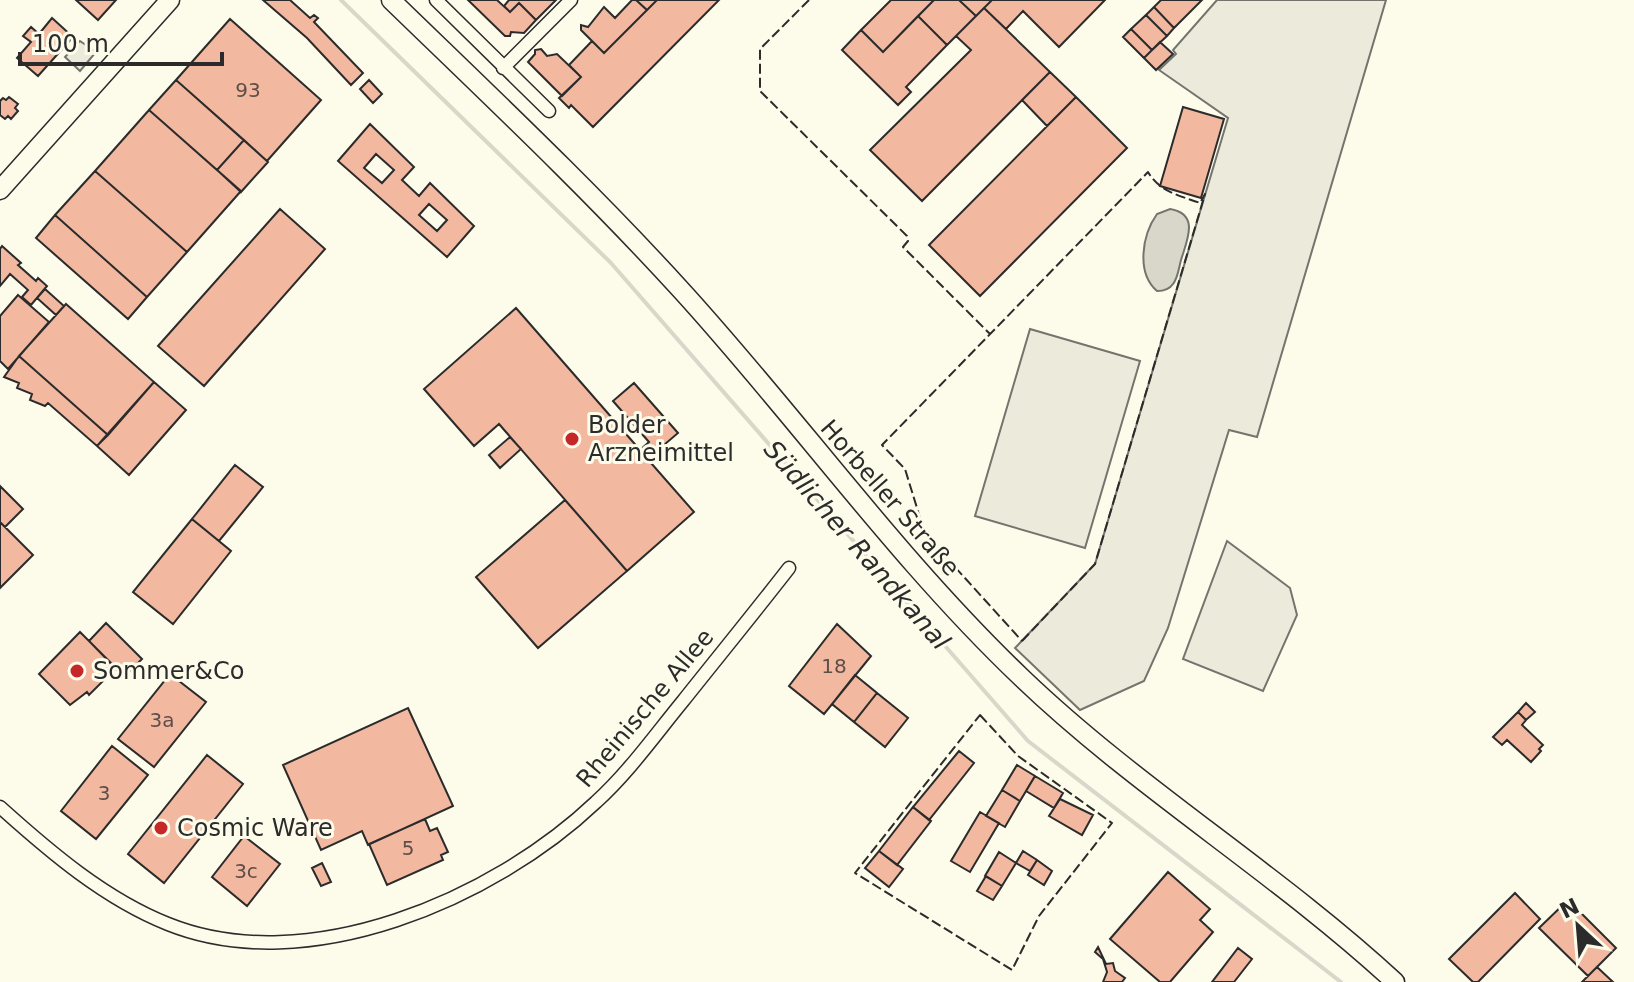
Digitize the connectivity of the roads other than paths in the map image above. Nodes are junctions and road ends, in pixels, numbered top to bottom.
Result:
1 (170, 0) edge
2 (391, 0) edge
3 (436, 0) edge
4 (571, 0) edge
5 (503, 68) junction
6 (549, 111) dead end
7 (0, 190) edge
8 (789, 568) dead end
9 (0, 807) edge
10 (1395, 982) edge

1 - 7 main road
2 - 10 main road, Horbeller Straße
3 - 5 street
4 - 5 street
5 - 6 street
8 - 9 street, Rheinische Allee

